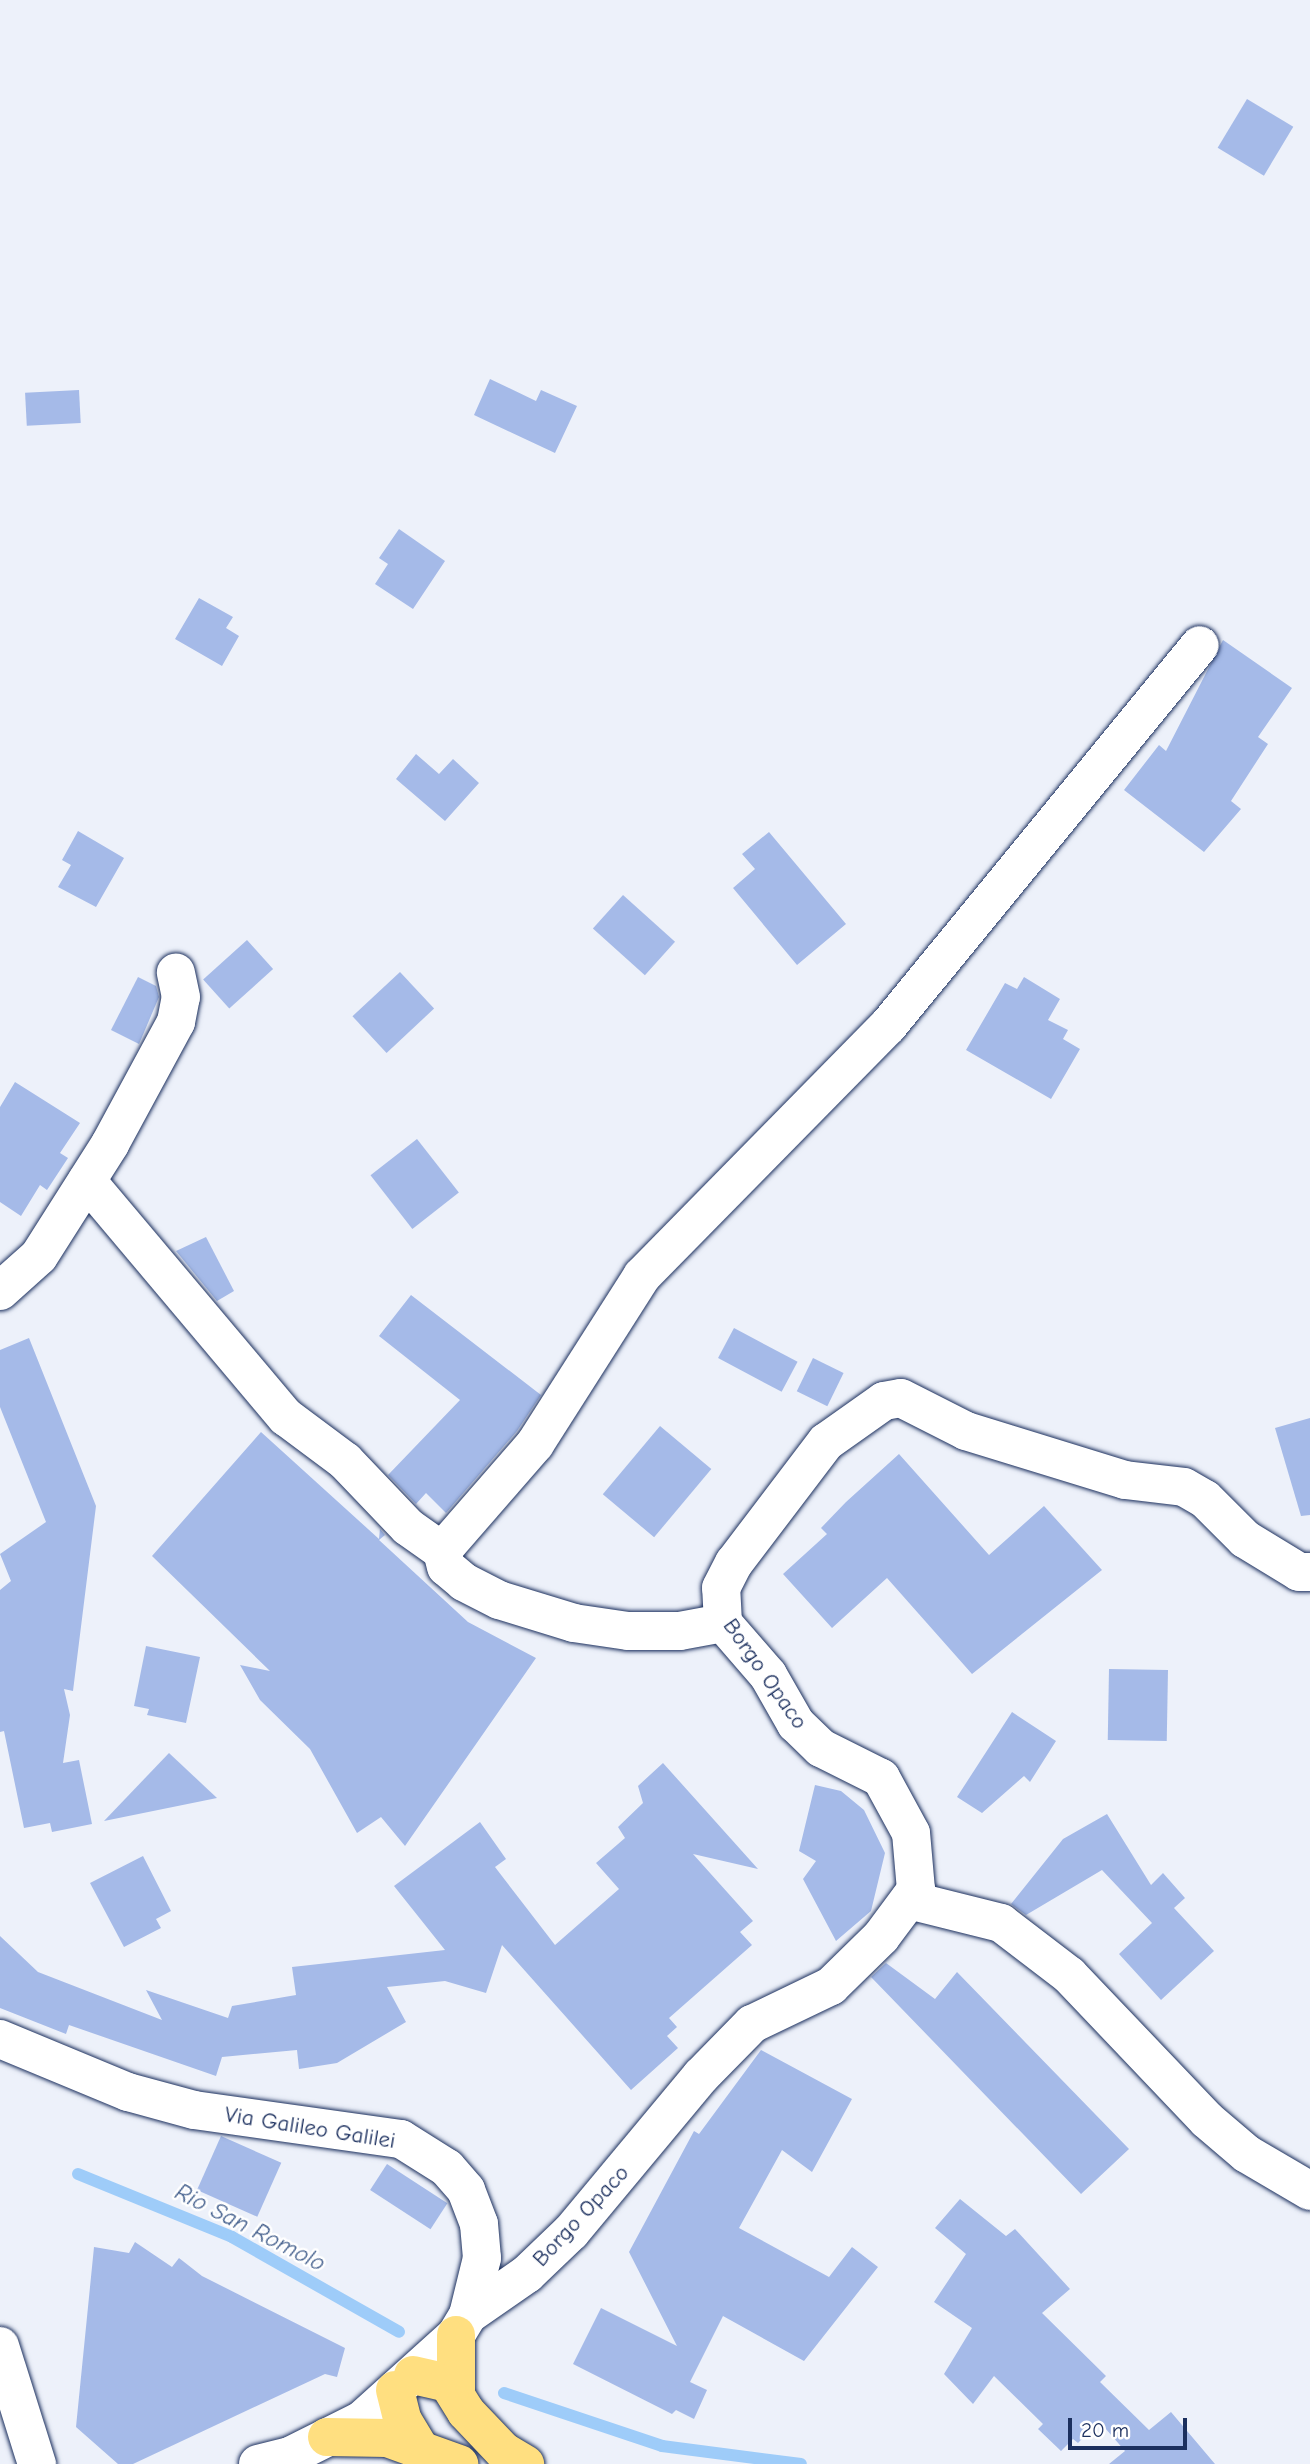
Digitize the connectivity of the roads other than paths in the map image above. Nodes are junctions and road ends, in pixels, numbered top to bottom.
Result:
1 (1200, 645) dead end
2 (176, 973) dead end
3 (87, 1181) junction
4 (0, 1291) edge
5 (442, 1551) junction
6 (1310, 1572) edge
7 (723, 1623) junction
8 (909, 1900) junction
9 (0, 2039) edge
10 (1310, 2191) edge
11 (462, 2325) junction
12 (0, 2346) edge
13 (404, 2382) junction
14 (456, 2393) junction
15 (327, 2437) junction
16 (418, 2445) junction
17 (277, 2461) edge
18 (37, 2464) edge
19 (459, 2464) edge
20 (525, 2464) edge

1 - 5 street
2 - 3 street
3 - 4 street
3 - 5 street
5 - 7 street
6 - 7 street, Borgo Opaco
7 - 8 street, Borgo Opaco
8 - 10 street
8 - 11 street, Borgo Opaco
9 - 11 street, Via Galileo Galilei
11 - 13 street
11 - 14 highway
12 - 18 street
13 - 14 highway
13 - 15 street
13 - 16 highway
14 - 20 highway
15 - 16 highway
15 - 17 street
16 - 19 highway

